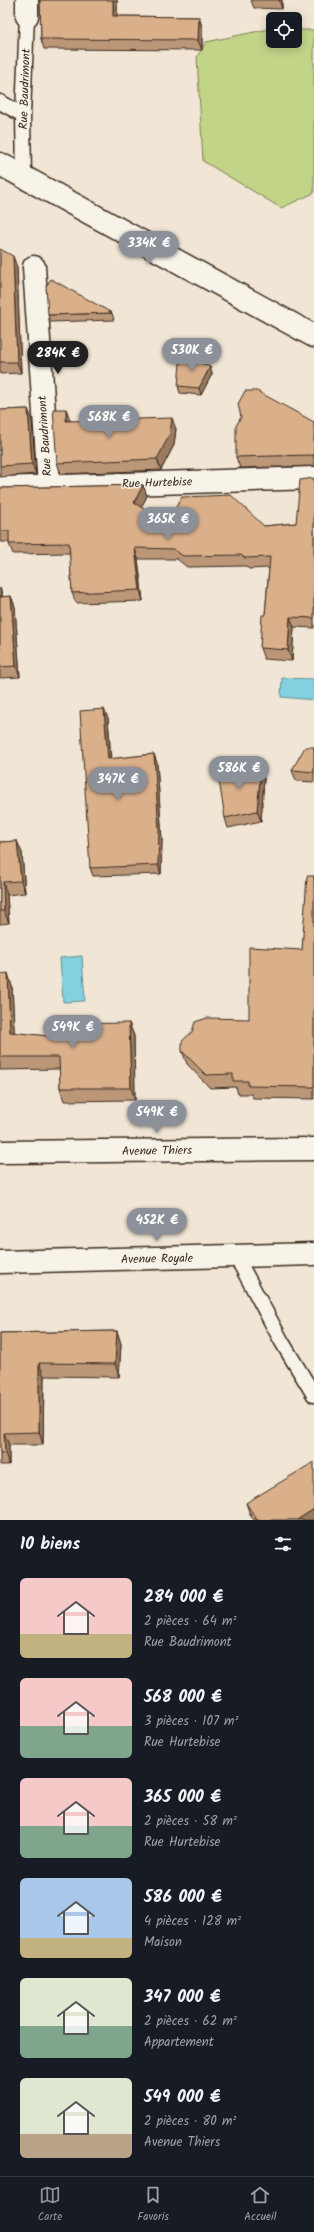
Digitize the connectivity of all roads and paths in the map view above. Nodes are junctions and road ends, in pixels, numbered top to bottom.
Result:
1 (27, 8) edge
2 (0, 102) edge
3 (23, 114) junction
4 (0, 164) edge
5 (24, 178) junction
6 (34, 267) dead end
7 (314, 336) edge
8 (314, 478) edge
9 (48, 486) junction
10 (0, 488) edge
11 (314, 1149) edge
12 (0, 1152) edge
13 (314, 1254) edge
14 (237, 1258) junction
15 (0, 1262) edge
16 (314, 1395) edge

1 - 3 lane, Rue Baudrimont
2 - 3 lane
3 - 5 lane, Rue Baudrimont
4 - 5 street
5 - 7 street
6 - 9 street, Rue Baudrimont
8 - 9 street, Rue Hurtebise
9 - 10 street, Rue Hurtebise
11 - 12 street, Avenue Thiers
13 - 14 street, Avenue Royale
14 - 15 street, Avenue Royale
14 - 16 lane

